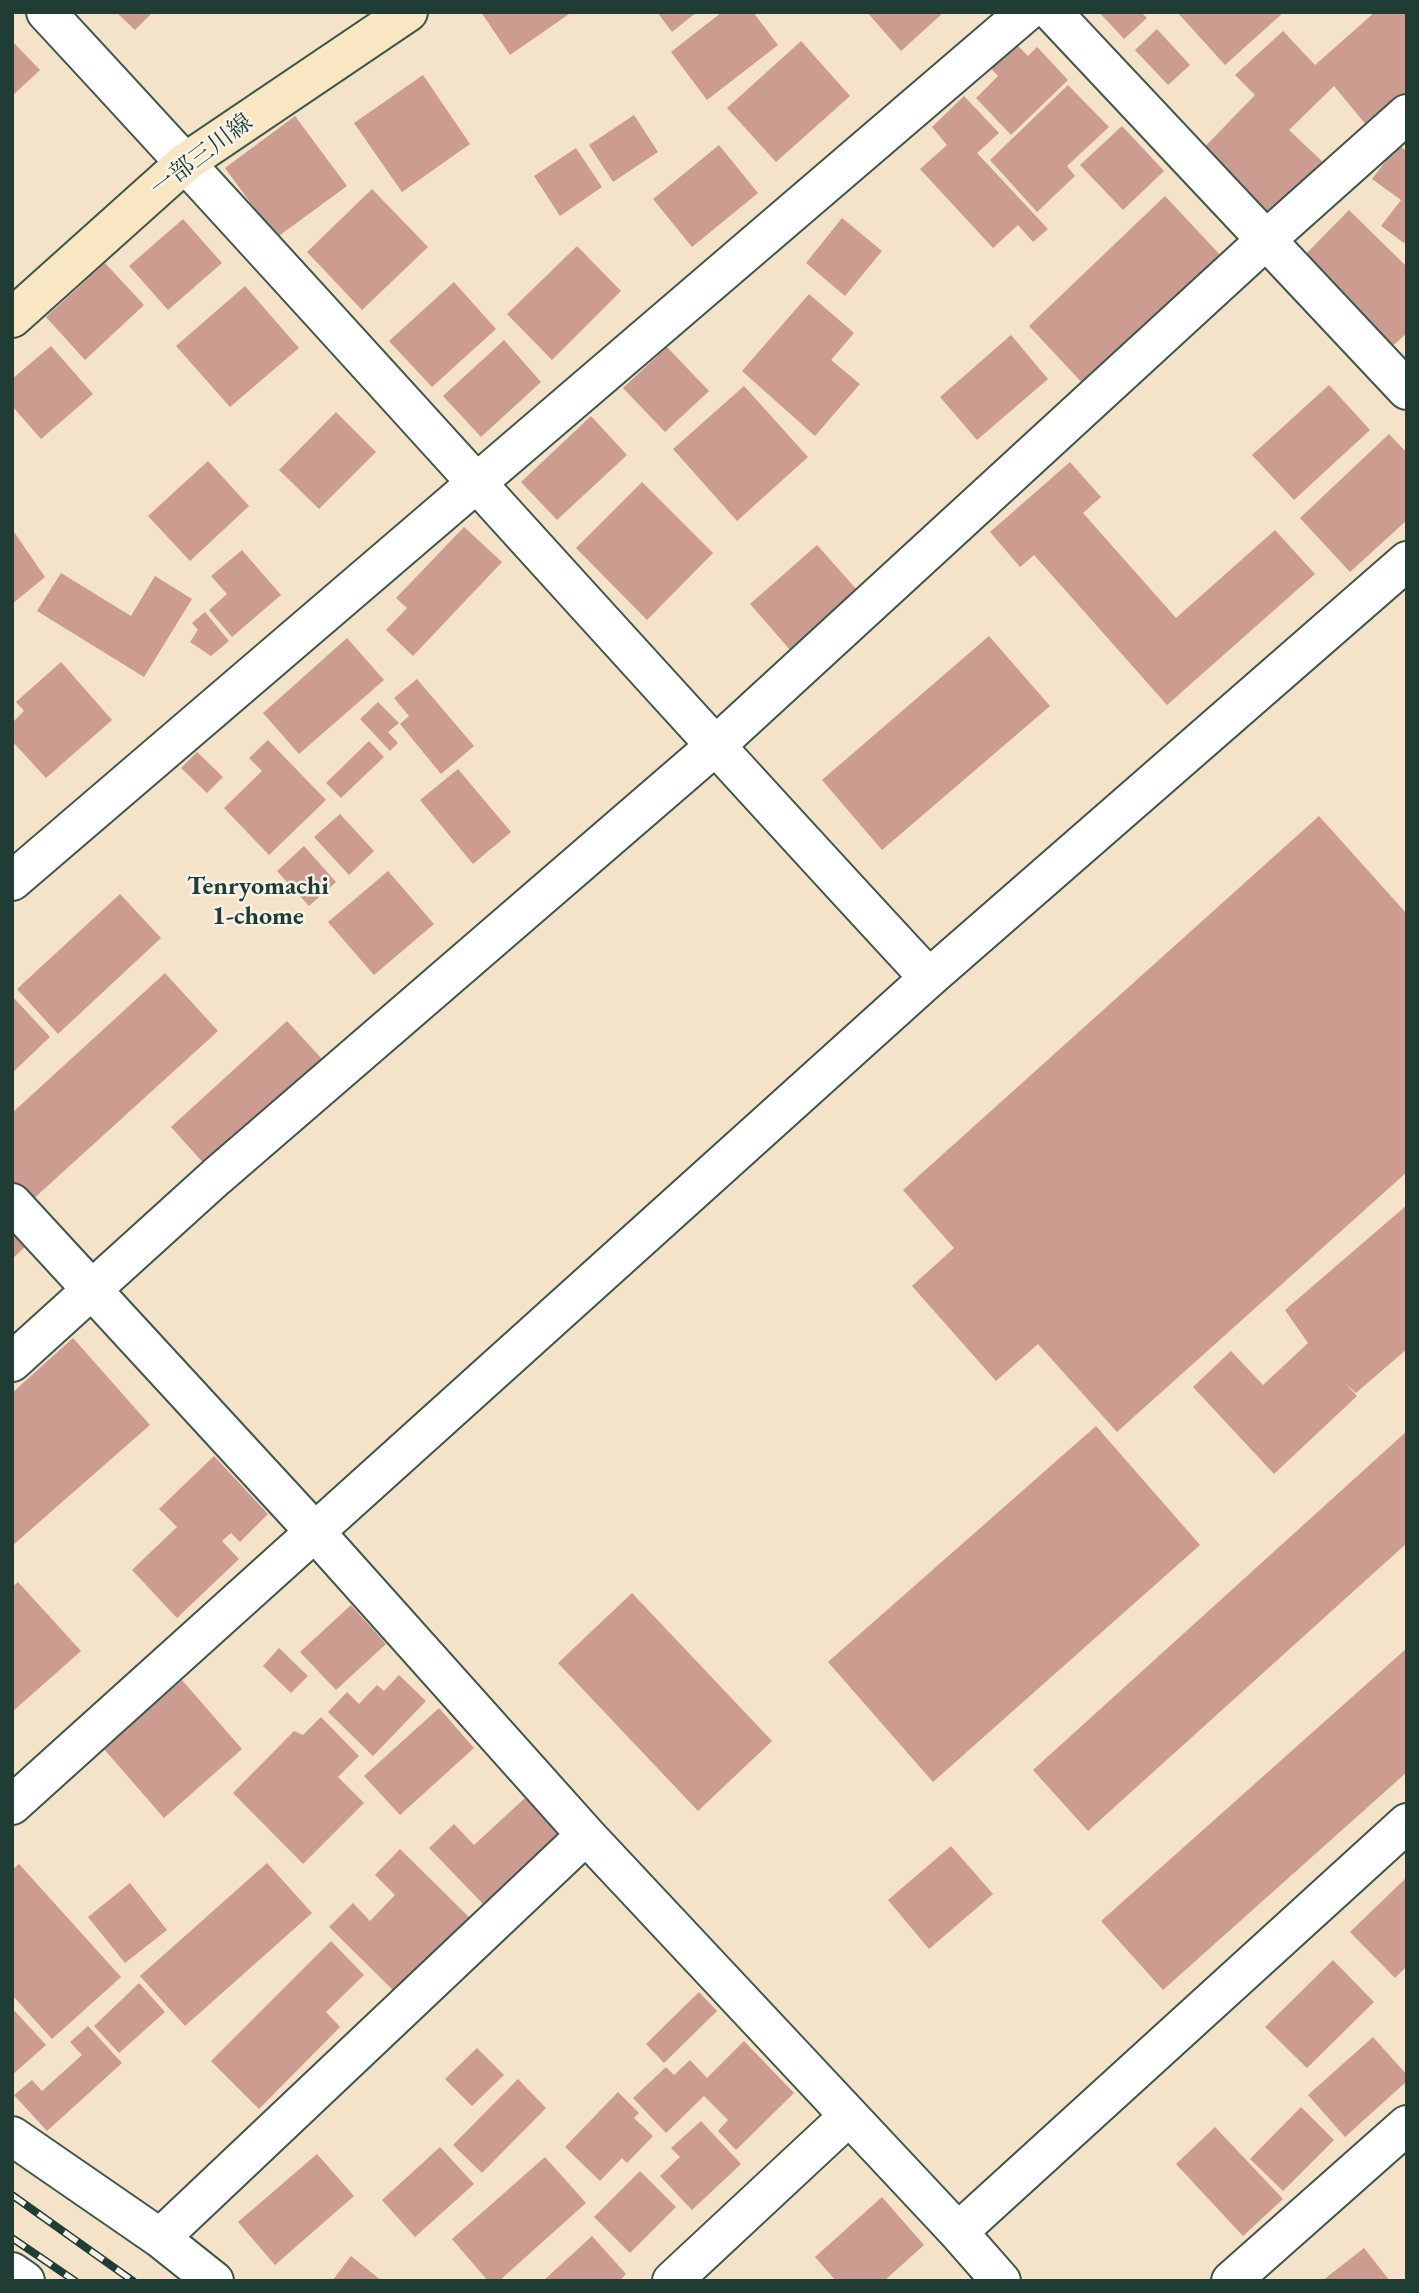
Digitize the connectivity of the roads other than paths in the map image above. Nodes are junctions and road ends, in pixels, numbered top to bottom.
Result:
1 (46, 12) edge
2 (408, 12) edge
3 (1026, 12) edge
4 (1052, 12) edge
5 (1407, 114) edge
6 (186, 162) junction
7 (1267, 239) junction
8 (12, 318) edge
9 (1407, 390) edge
10 (477, 484) junction
11 (1407, 561) edge
12 (714, 747) junction
13 (12, 881) edge
14 (929, 978) junction
15 (12, 1203) edge
16 (91, 1290) junction
17 (12, 1362) edge
18 (315, 1532) junction
19 (12, 1805) edge
20 (1407, 1823) edge
21 (586, 1835) junction
22 (849, 2116) junction
23 (1407, 2125) edge
24 (12, 2136) edge
25 (958, 2232) junction
26 (160, 2238) junction
27 (12, 2272) edge
28 (25, 2281) edge
29 (214, 2281) edge
30 (672, 2281) edge
31 (1001, 2281) edge
32 (1231, 2281) edge

1 - 6 street
2 - 6 main road, 一部三川線
3 - 10 street
4 - 7 street
5 - 7 street
6 - 8 main road, 一部三川線
6 - 10 street
7 - 9 street
7 - 12 street
10 - 12 street
10 - 13 street
11 - 14 street
12 - 14 street
12 - 16 street
14 - 18 street
15 - 16 street
16 - 17 street
16 - 18 street
18 - 19 street
18 - 21 street
20 - 25 street
21 - 22 street
21 - 26 street
22 - 25 street
22 - 30 street
23 - 32 street
24 - 26 street
25 - 31 street
26 - 29 street
27 - 28 street

